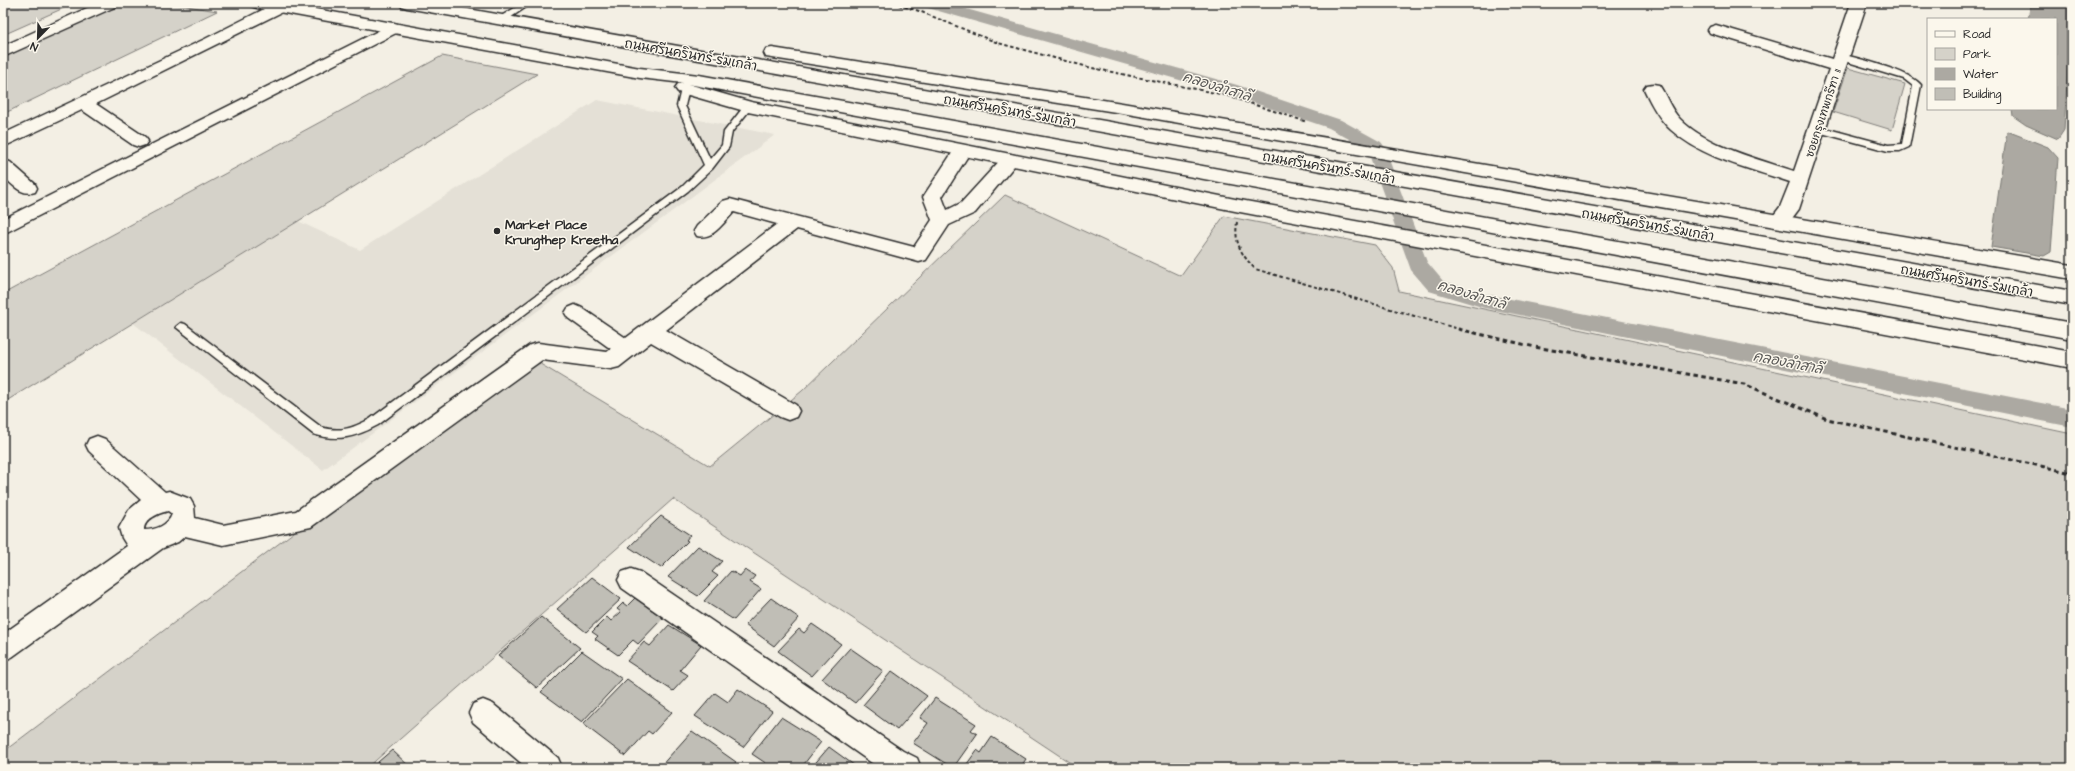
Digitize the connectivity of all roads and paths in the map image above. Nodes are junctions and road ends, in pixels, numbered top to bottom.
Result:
1 (90, 3) edge
2 (111, 3) edge
3 (257, 3) edge
4 (407, 3) edge
5 (528, 3) edge
6 (893, 3) edge
7 (1859, 3) edge
8 (280, 7) junction
9 (501, 20) junction
10 (394, 28) junction
11 (1716, 30) dead end
12 (586, 35) junction
13 (3, 42) edge
14 (3, 52) edge
15 (1840, 62) junction
16 (640, 73) junction
17 (685, 89) junction
18 (1653, 89) dead end
19 (83, 103) junction
20 (748, 107) junction
21 (1307, 122) dead end
22 (1817, 129) junction
23 (3, 141) edge
24 (139, 141) dead end
25 (962, 151) junction
26 (1010, 160) junction
27 (3, 166) edge
28 (709, 167) junction
29 (1800, 179) junction
30 (28, 188) dead end
31 (1240, 206) junction
32 (942, 220) junction
33 (1780, 220) junction
34 (793, 222) junction
35 (3, 227) edge
36 (704, 231) dead end
37 (2072, 272) edge
38 (2072, 298) edge
39 (575, 313) dead end
40 (181, 327) dead end
41 (650, 331) junction
42 (2072, 331) edge
43 (626, 349) junction
44 (2072, 360) edge
45 (788, 411) dead end
46 (97, 445) dead end
47 (2072, 473) edge
48 (160, 502) junction
49 (180, 524) junction
50 (156, 540) junction
51 (631, 580) dead end
52 (3, 649) edge
53 (482, 713) dead end
54 (897, 766) edge
55 (548, 768) edge

1 - 13 main road
2 - 14 main road
3 - 8 main road, ถนนศรีนครินทร์-ร่มเกล้า
4 - 9 main road, ถนนศรีนครินทร์-ร่มเกล้า
5 - 9 lane
6 - 21 path
7 - 15 main road, ซอยกรุงเทพกรีฑา 11
8 - 10 main road, ถนนศรีนครินทร์-ร่มเกล้า
8 - 19 main road
9 - 12 main road, ถนนศรีนครินทร์-ร่มเกล้า
10 - 16 main road, ถนนศรีนครินทร์-ร่มเกล้า
10 - 35 main road
11 - 15 main road
12 - 33 main road, ถนนศรีนครินทร์-ร่มเกล้า
12 - 38 main road, ถนนศรีนครินทร์-ร่มเกล้า
15 - 22 main road, ซอยกรุงเทพกรีฑา 11
15 - 22 lane
16 - 17 main road, ถนนศรีนครินทร์-ร่มเกล้า
16 - 42 main road, ถนนศรีนครินทร์-ร่มเกล้า
17 - 20 main road, ถนนศรีนครินทร์-ร่มเกล้า
17 - 28 lane
18 - 29 main road
19 - 23 main road
19 - 24 main road
20 - 25 main road, ถนนศรีนครินทร์-ร่มเกล้า
20 - 28 lane
22 - 29 main road, ซอยกรุงเทพกรีฑา 11
25 - 26 main road, ถนนศรีนครินทร์-ร่มเกล้า
25 - 32 main road
26 - 31 main road, ถนนศรีนครินทร์-ร่มเกล้า
26 - 32 main road
27 - 30 main road
28 - 40 lane
29 - 33 main road, ซอยกรุงเทพกรีฑา 11
31 - 44 main road, ถนนศรีนครินทร์-ร่มเกล้า
31 - 47 path
32 - 34 main road
33 - 37 main road, ถนนศรีนครินทร์-ร่มเกล้า
34 - 36 main road
34 - 41 main road
39 - 43 main road
41 - 43 main road
41 - 45 main road
43 - 49 main road
46 - 48 main road
48 - 49 main road
48 - 50 main road
49 - 50 main road
50 - 52 main road
51 - 54 main road
53 - 55 main road

